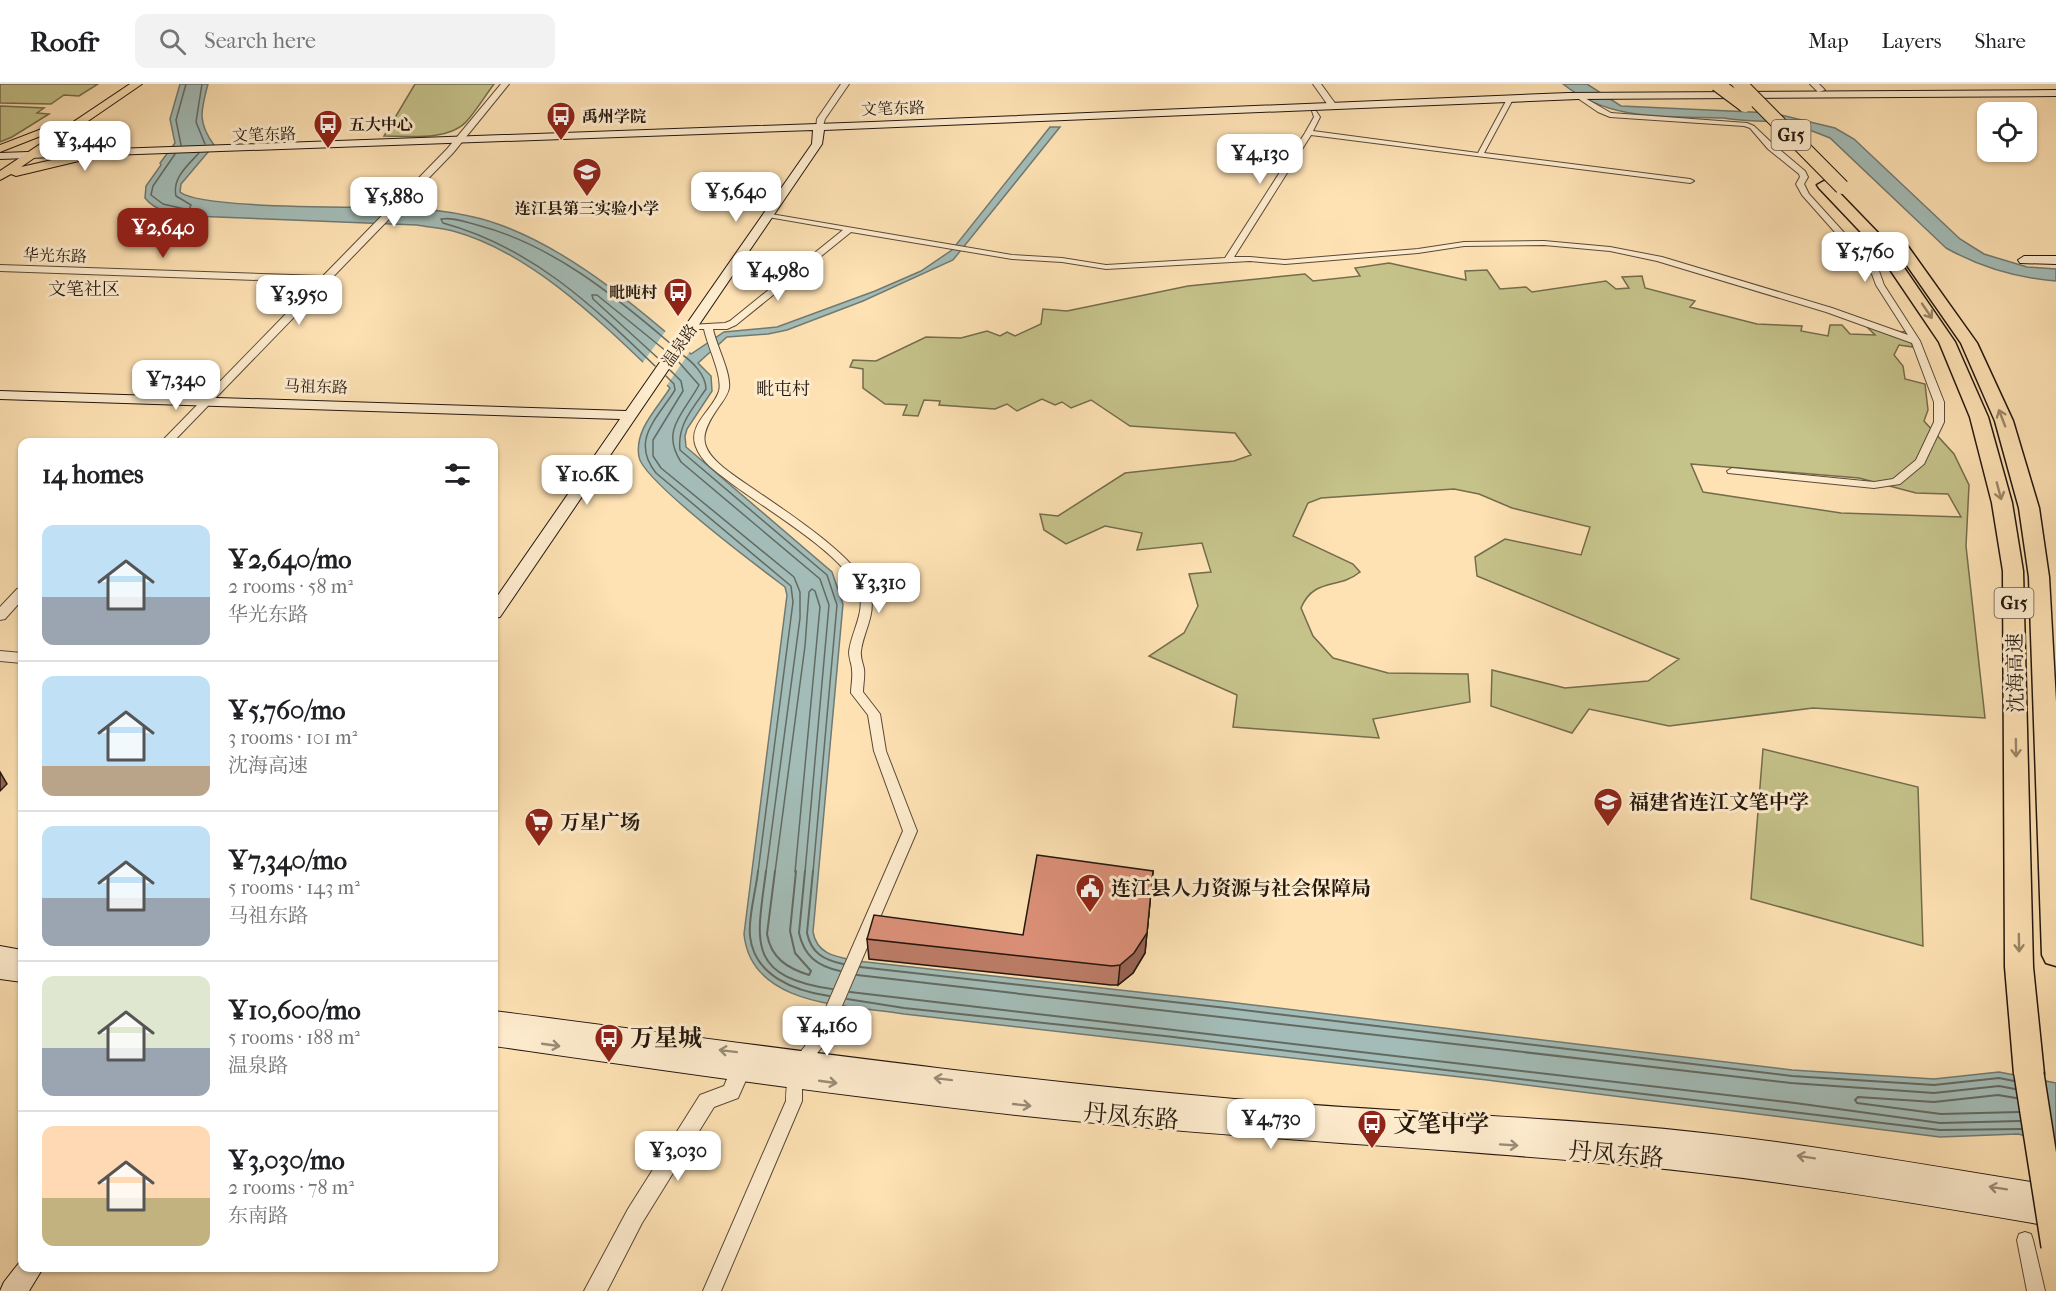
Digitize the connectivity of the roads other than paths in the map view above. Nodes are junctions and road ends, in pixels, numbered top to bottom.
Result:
1 (118, 84) edge
2 (137, 84) edge
3 (506, 84) edge
4 (845, 84) edge
5 (1317, 84) edge
6 (1717, 84) edge
7 (1724, 84) edge
8 (1741, 84) edge
9 (2056, 93) edge
10 (1578, 96) junction
11 (1479, 99) junction
12 (1509, 100) junction
13 (1751, 104) junction
14 (1333, 106) junction
15 (1314, 112) dead end
16 (819, 127) junction
17 (70, 129) junction
18 (1309, 133) junction
19 (459, 141) junction
20 (1480, 154) junction
21 (81, 156) junction
22 (2, 157) edge
23 (27, 158) junction
24 (0, 177) edge
25 (1690, 182) dead end
26 (1833, 186) junction
27 (768, 215) junction
28 (848, 230) junction
29 (1228, 260) junction
30 (2024, 260) dead end
31 (2056, 260) edge
32 (0, 268) edge
33 (324, 279) junction
34 (708, 328) junction
35 (684, 333) junction
36 (1916, 341) junction
37 (0, 395) edge
38 (207, 401) junction
39 (624, 415) junction
40 (171, 438) edge
41 (1732, 471) dead end
42 (498, 587) edge
43 (18, 596) edge
44 (498, 607) edge
45 (0, 616) edge
46 (0, 656) edge
47 (18, 658) edge
48 (0, 955) edge
49 (2056, 955) edge
50 (18, 957) edge
51 (0, 970) edge
52 (18, 972) edge
53 (498, 1021) edge
54 (498, 1038) edge
55 (796, 1069) junction
56 (740, 1071) junction
57 (2056, 1197) edge
58 (2056, 1215) edge
59 (2025, 1240) dead end
60 (2056, 1246) edge
61 (27, 1272) edge
62 (14, 1291) edge
63 (595, 1291) edge
64 (712, 1291) edge
65 (2036, 1291) edge

1 - 22 main road
2 - 17 main road
3 - 19 street
4 - 16 street
5 - 14 street
6 - 13 highway, bridge
7 - 13 highway, 沈海高速 / G15, bridge
8 - 13 highway, 沈海高速 / G15, bridge
9 - 10 main road, 文笔东路
10 - 11 main road, 文笔东路
10 - 12 main road, 文笔东路
10 - 36 street
11 - 12 main road, 文笔东路
11 - 14 main road, 文笔东路
12 - 20 street
13 - 26 highway, 沈海高速 / G15, bridge
14 - 16 main road, 文笔东路
15 - 18 street
16 - 19 main road, 文笔东路
16 - 27 main road, 温泉路
16 - 35 main road, 温泉路
17 - 21 main road
17 - 23 main road
18 - 20 street
18 - 29 street
19 - 21 main road, 文笔东路
19 - 33 street
20 - 25 street
21 - 23 main road, 文笔东路
21 - 24 main road
22 - 23 main road, 文笔东路
23 - 24 main road
49 -> 26 highway, 沈海高速 / G15
26 -> 60 highway, 沈海高速 / G15, bridge
27 - 28 street
27 - 35 main road, 温泉路
28 - 29 street
28 - 34 street
29 - 36 street
30 - 31 main road
32 - 33 street, 华光东路
33 - 38 street
34 - 35 street
34 - 55 street
35 - 39 main road, 温泉路
36 - 41 street
37 - 38 main road, 马祖东路
38 - 39 main road, 马祖东路
38 - 40 street
39 - 42 main road, 温泉路
39 - 44 main road, 温泉路
43 - 45 street
46 - 47 street
48 - 50 main road
51 - 52 main road
55 -> 53 main road, 丹凤东路
54 -> 56 main road, 丹凤东路
55 - 56 main road, 丹凤东路
57 -> 55 main road, 丹凤东路
55 -> 58 main road, 丹凤东路
55 - 64 street
56 - 63 street
59 - 65 street
61 - 62 main road

